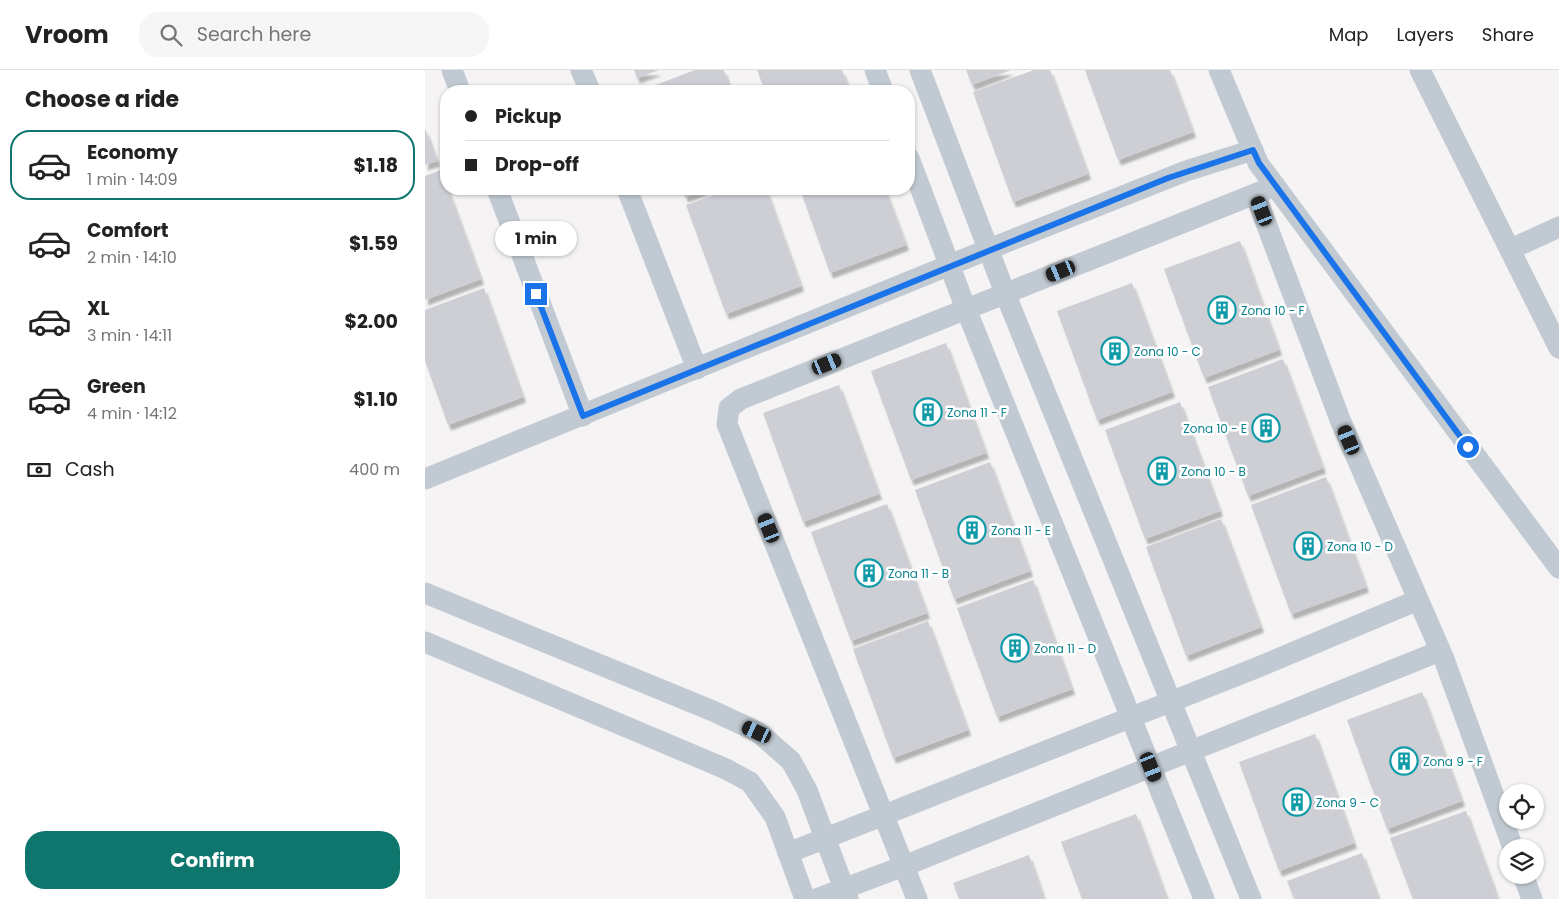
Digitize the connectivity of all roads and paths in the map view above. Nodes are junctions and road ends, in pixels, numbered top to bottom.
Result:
1 (452, 70) edge
2 (581, 70) edge
3 (875, 70) edge
4 (921, 70) edge
5 (1219, 70) edge
6 (1420, 70) edge
7 (458, 85) edge
8 (587, 85) edge
9 (881, 85) edge
10 (1253, 150) junction
11 (915, 174) edge
12 (1275, 186) junction
13 (1255, 194) junction
14 (499, 195) edge
15 (629, 195) edge
16 (1305, 227) junction
17 (1559, 227) edge
18 (1275, 244) junction
19 (989, 249) junction
20 (1511, 249) junction
21 (950, 266) junction
22 (1005, 293) junction
23 (966, 309) junction
24 (1559, 348) edge
25 (697, 369) junction
26 (583, 416) junction
27 (425, 479) edge
28 (1559, 568) edge
29 (425, 593) edge
30 (1418, 600) junction
31 (425, 642) edge
32 (1440, 651) junction
33 (1171, 701) junction
34 (1129, 717) junction
35 (1192, 751) junction
36 (1151, 767) junction
37 (883, 814) junction
38 (825, 837) junction
39 (1510, 839) edge
40 (788, 853) junction
41 (904, 866) junction
42 (1526, 884) edge
43 (846, 893) edge
44 (805, 899) edge
45 (816, 899) edge
46 (917, 899) edge
47 (1203, 899) edge
48 (1251, 899) edge
49 (1532, 899) edge

1 - 7 street
2 - 8 street
3 - 9 street
4 - 19 street
5 - 10 street
6 - 20 street
10 - 12 street
10 - 19 street
11 - 21 street
12 - 13 street
12 - 16 street
13 - 18 street
13 - 22 street
14 - 26 street
15 - 25 street
16 - 18 street
16 - 28 street
17 - 20 street
18 - 30 street
19 - 21 street
19 - 22 street
20 - 24 street
21 - 23 street
21 - 25 street
22 - 23 street
22 - 33 street
23 - 34 street
23 - 37 street
25 - 26 street
26 - 27 street
29 - 38 street
30 - 32 street
30 - 33 street
31 - 40 street
32 - 35 street
32 - 39 street
33 - 34 street
33 - 35 street
34 - 36 street
34 - 37 street
35 - 36 street
35 - 48 street
36 - 41 street
36 - 47 street
37 - 38 street
37 - 41 street
38 - 40 street
38 - 43 street
40 - 44 street
41 - 43 street
41 - 46 street
42 - 49 street
43 - 45 street

